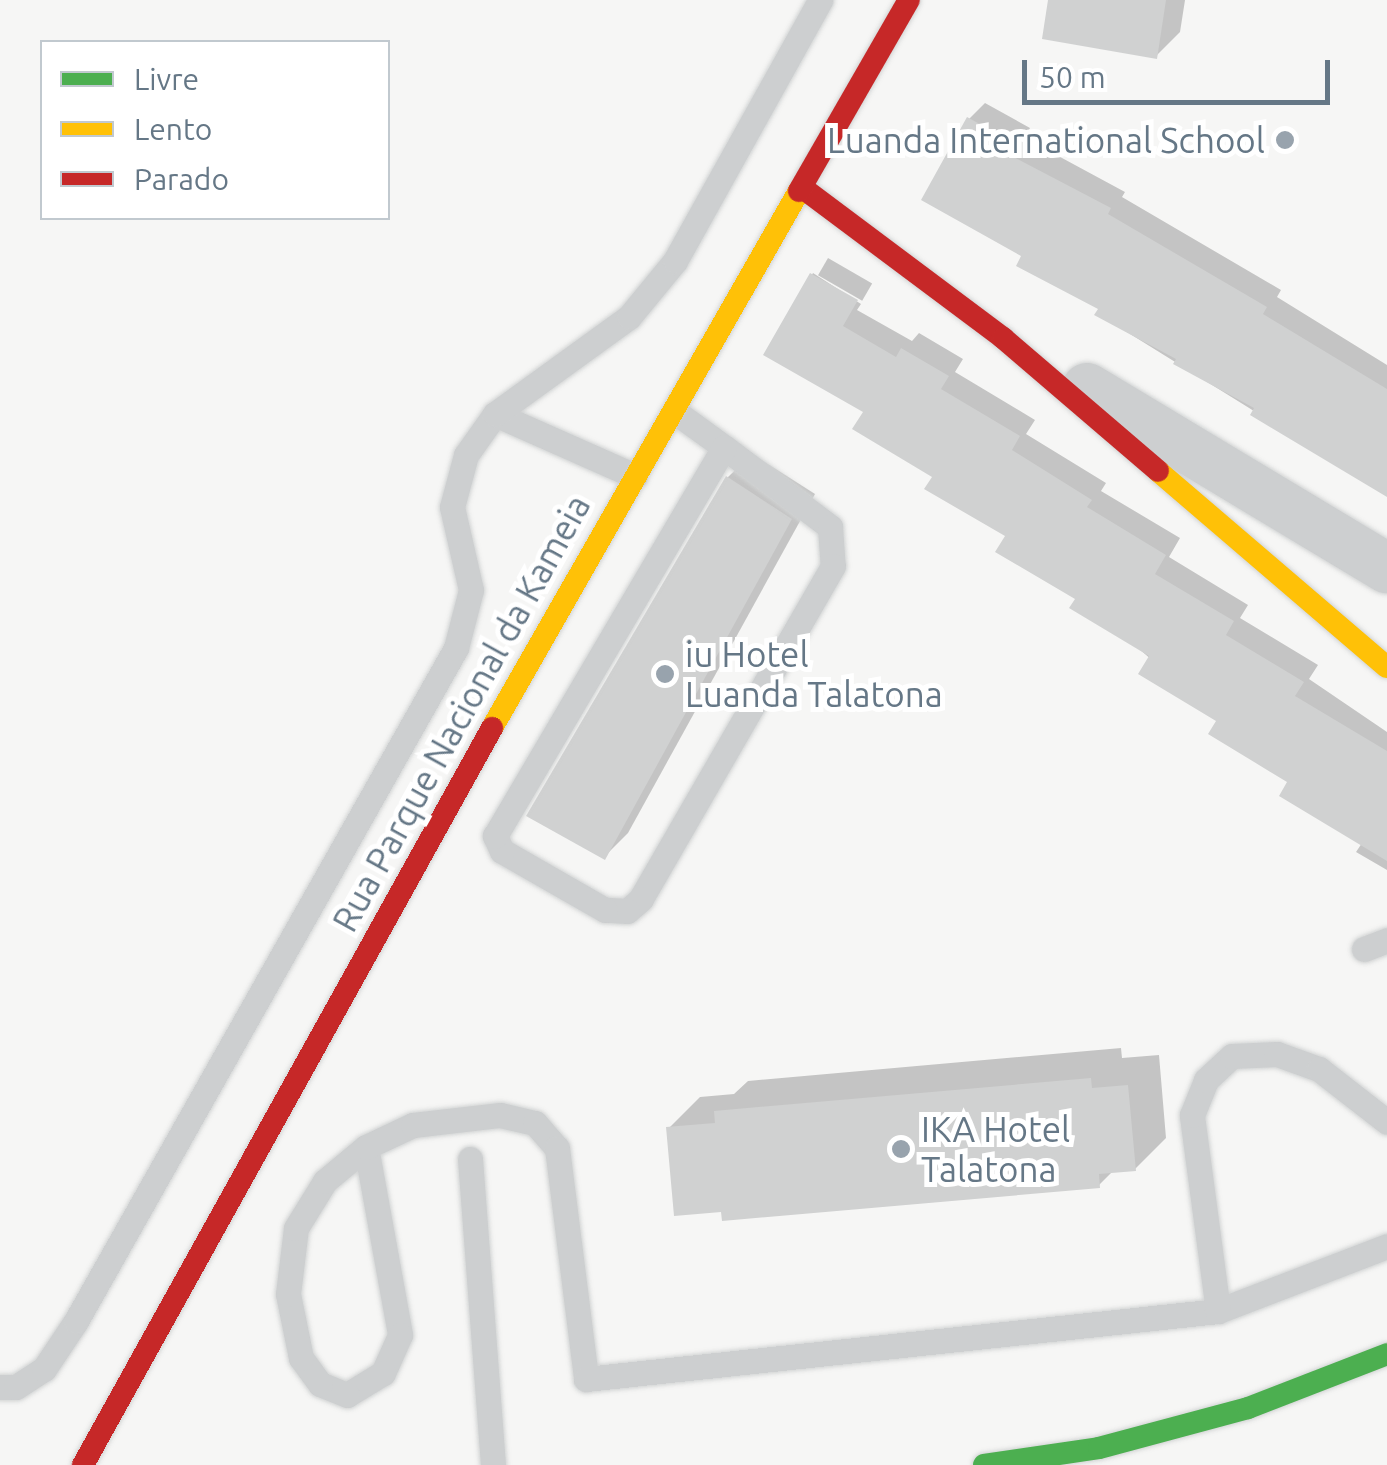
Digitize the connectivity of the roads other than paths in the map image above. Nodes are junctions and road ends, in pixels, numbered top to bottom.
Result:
1 (820, 0) edge
2 (909, 0) edge
3 (804, 189) junction
4 (1003, 338) junction
5 (674, 410) junction
6 (495, 414) junction
7 (724, 447) junction
8 (635, 476) junction
9 (1387, 568) edge
10 (1387, 667) edge
11 (1387, 1122) edge
12 (366, 1147) junction
13 (470, 1159) dead end
14 (1387, 1246) edge
15 (1218, 1311) junction
16 (1387, 1354) edge
17 (0, 1387) edge
18 (83, 1465) edge
19 (493, 1465) edge
20 (984, 1465) edge

1 - 6 lane
2 - 3 street, Rua Parque Nacional da Kameia
3 - 4 street
3 - 5 street, Rua Parque Nacional da Kameia
4 - 9 street
4 - 10 street
5 - 7 lane
5 - 8 street, Rua Parque Nacional da Kameia
6 - 8 lane
6 - 17 lane
7 - 7 lane
8 - 18 street, Rua Parque Nacional da Kameia
11 - 15 lane
12 - 12 lane
12 - 15 lane
13 - 19 lane
14 - 15 lane
16 - 20 street

